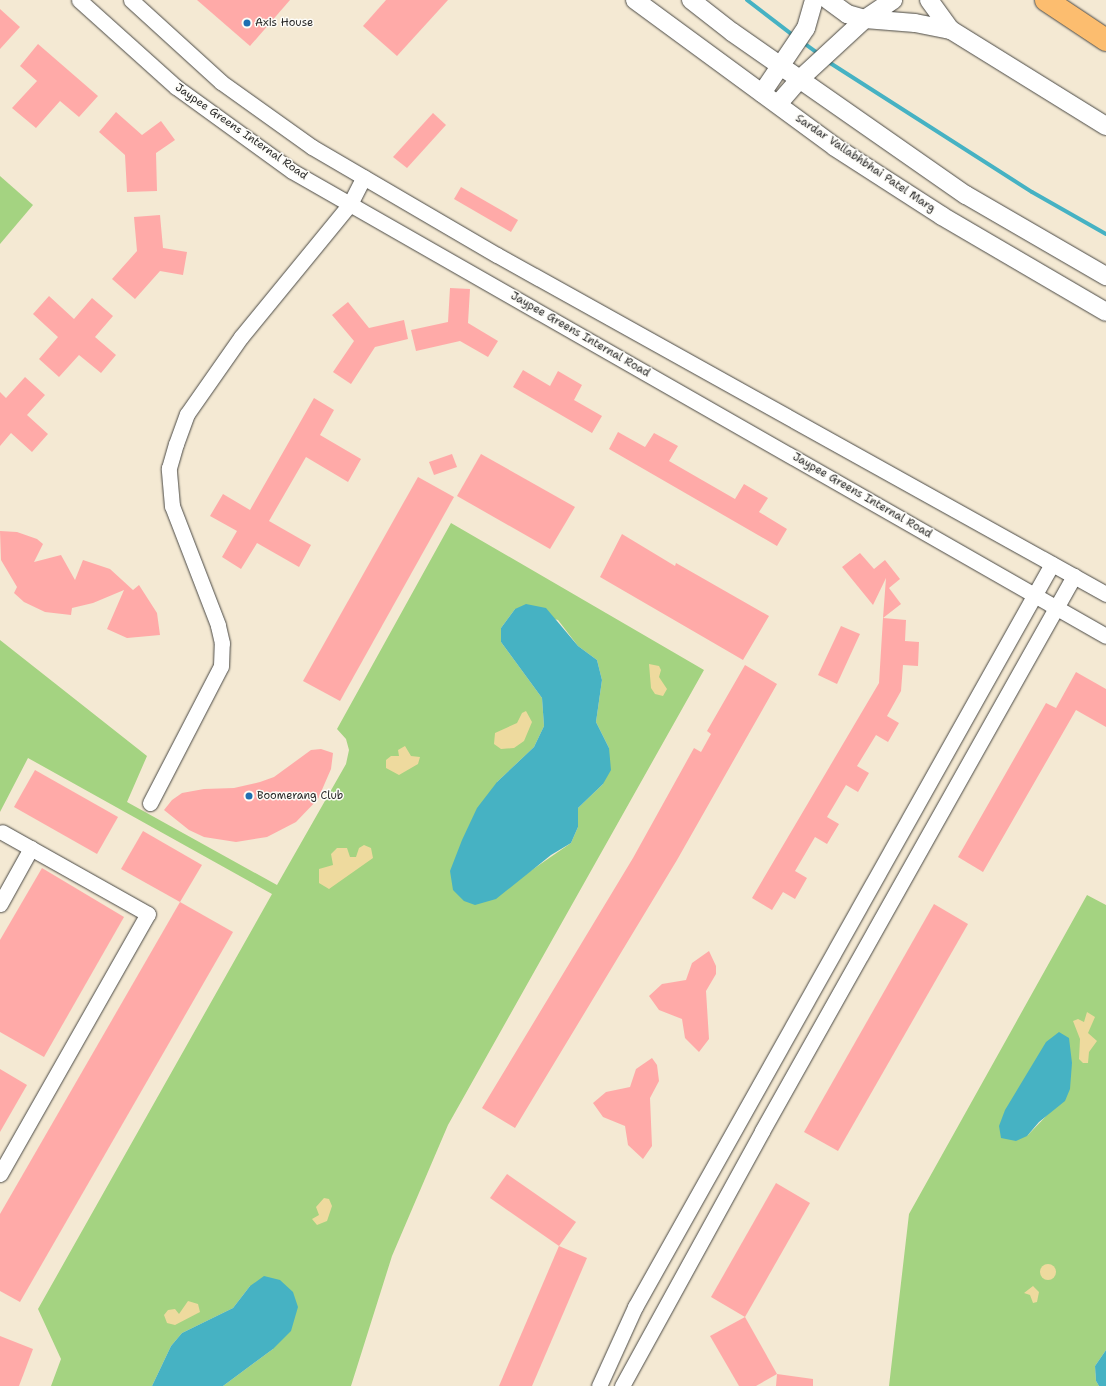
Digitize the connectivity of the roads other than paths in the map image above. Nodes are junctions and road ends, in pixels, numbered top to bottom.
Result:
1 (79, 0) edge
2 (132, 0) edge
3 (635, 0) edge
4 (691, 0) edge
5 (814, 0) edge
6 (828, 0) edge
7 (893, 0) edge
8 (929, 0) edge
9 (1046, 0) edge
10 (865, 19) junction
11 (951, 30) junction
12 (1106, 40) edge
13 (780, 66) junction
14 (801, 78) junction
15 (762, 93) junction
16 (778, 104) junction
17 (1106, 126) edge
18 (364, 177) junction
19 (350, 204) junction
20 (1106, 276) edge
21 (1106, 312) edge
22 (1052, 564) junction
23 (1074, 576) junction
24 (1106, 594) edge
25 (1034, 595) junction
26 (1057, 607) junction
27 (1106, 636) edge
28 (150, 804) dead end
29 (2, 832) dead end
30 (31, 848) junction
31 (0, 904) edge
32 (0, 1174) edge
33 (669, 1247) junction
34 (691, 1260) junction
35 (599, 1386) edge
36 (622, 1386) edge

1 - 19 street, Jaypee Greens Internal Road
2 - 18 street
3 - 15 street, Sardar Vallabhbhai Patel Marg
4 - 13 street
5 - 13 street
6 - 10 street
7 - 10 street
8 - 11 street
9 - 12 highway
10 - 11 street
10 - 14 street
11 - 17 street
13 - 14 street
13 - 15 street
14 - 16 street
14 - 20 street
15 - 16 street, Sardar Vallabhbhai Patel Marg
16 - 21 street, Sardar Vallabhbhai Patel Marg
18 - 19 street
18 - 22 street
19 - 25 street, Jaypee Greens Internal Road
19 - 28 street
22 - 23 street
22 - 25 street
23 - 24 street
23 - 26 street
25 - 26 street, Jaypee Greens Internal Road
25 - 33 street
26 - 27 street, Jaypee Greens Internal Road
26 - 34 street
29 - 30 street
30 - 31 street
30 - 32 street
33 - 34 street
33 - 35 street
34 - 36 street

